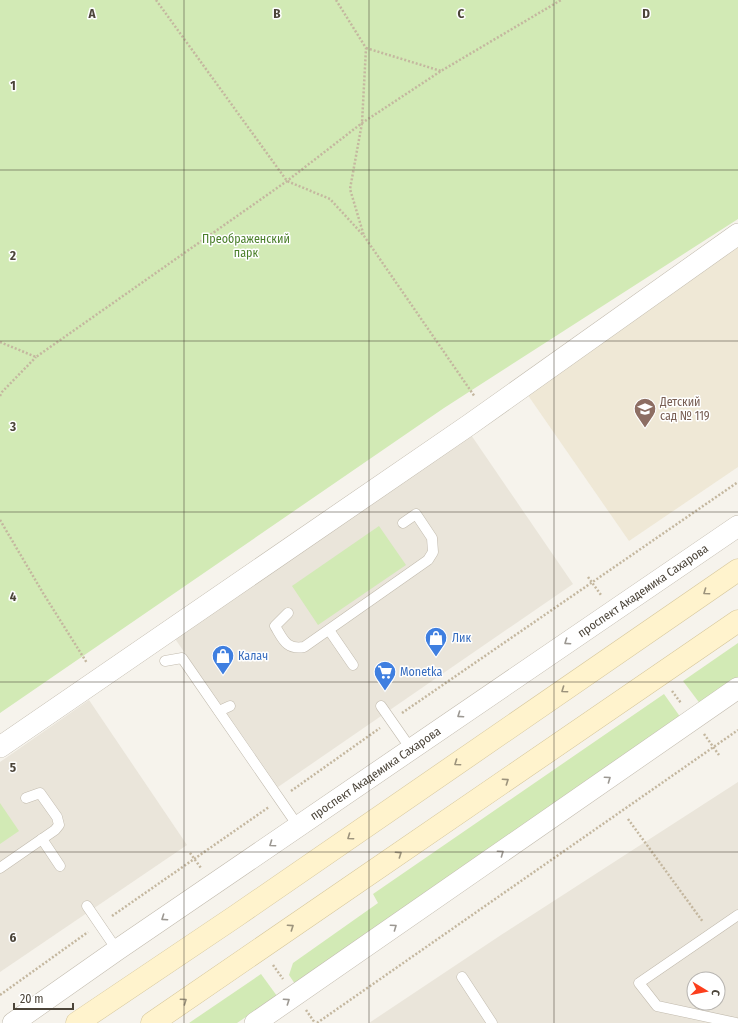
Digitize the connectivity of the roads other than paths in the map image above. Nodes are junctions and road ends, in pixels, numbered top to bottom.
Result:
1 (738, 234) edge
2 (403, 523) dead end
3 (738, 526) edge
4 (738, 570) edge
5 (288, 613) dead end
6 (738, 621) edge
7 (328, 630) junction
8 (165, 661) dead end
9 (353, 665) dead end
10 (738, 688) edge
11 (230, 706) dead end
12 (381, 706) dead end
13 (219, 711) junction
14 (0, 747) edge
15 (411, 749) junction
16 (26, 798) dead end
17 (298, 826) junction
18 (42, 839) junction
19 (60, 866) dead end
20 (0, 868) edge
21 (87, 906) dead end
22 (738, 915) edge
23 (117, 950) junction
24 (462, 977) dead end
25 (13, 1023) edge
26 (77, 1023) edge
27 (152, 1023) edge
28 (255, 1023) edge
29 (492, 1023) edge
30 (736, 1023) edge

1 - 14 street
2 - 7 lane
3 -> 15 street, проспект Академика Сахарова
4 -> 26 main road
5 - 7 lane
27 -> 6 main road
7 - 9 lane
8 - 13 lane
28 -> 10 street
11 - 13 lane
12 - 15 lane
13 - 17 lane
15 - 17 street, проспект Академика Сахарова
16 - 18 lane
17 -> 23 street, проспект Академика Сахарова
18 - 19 lane
18 - 20 lane
21 - 23 lane
22 - 30 lane
23 - 25 street, проспект Академика Сахарова
24 - 29 lane

